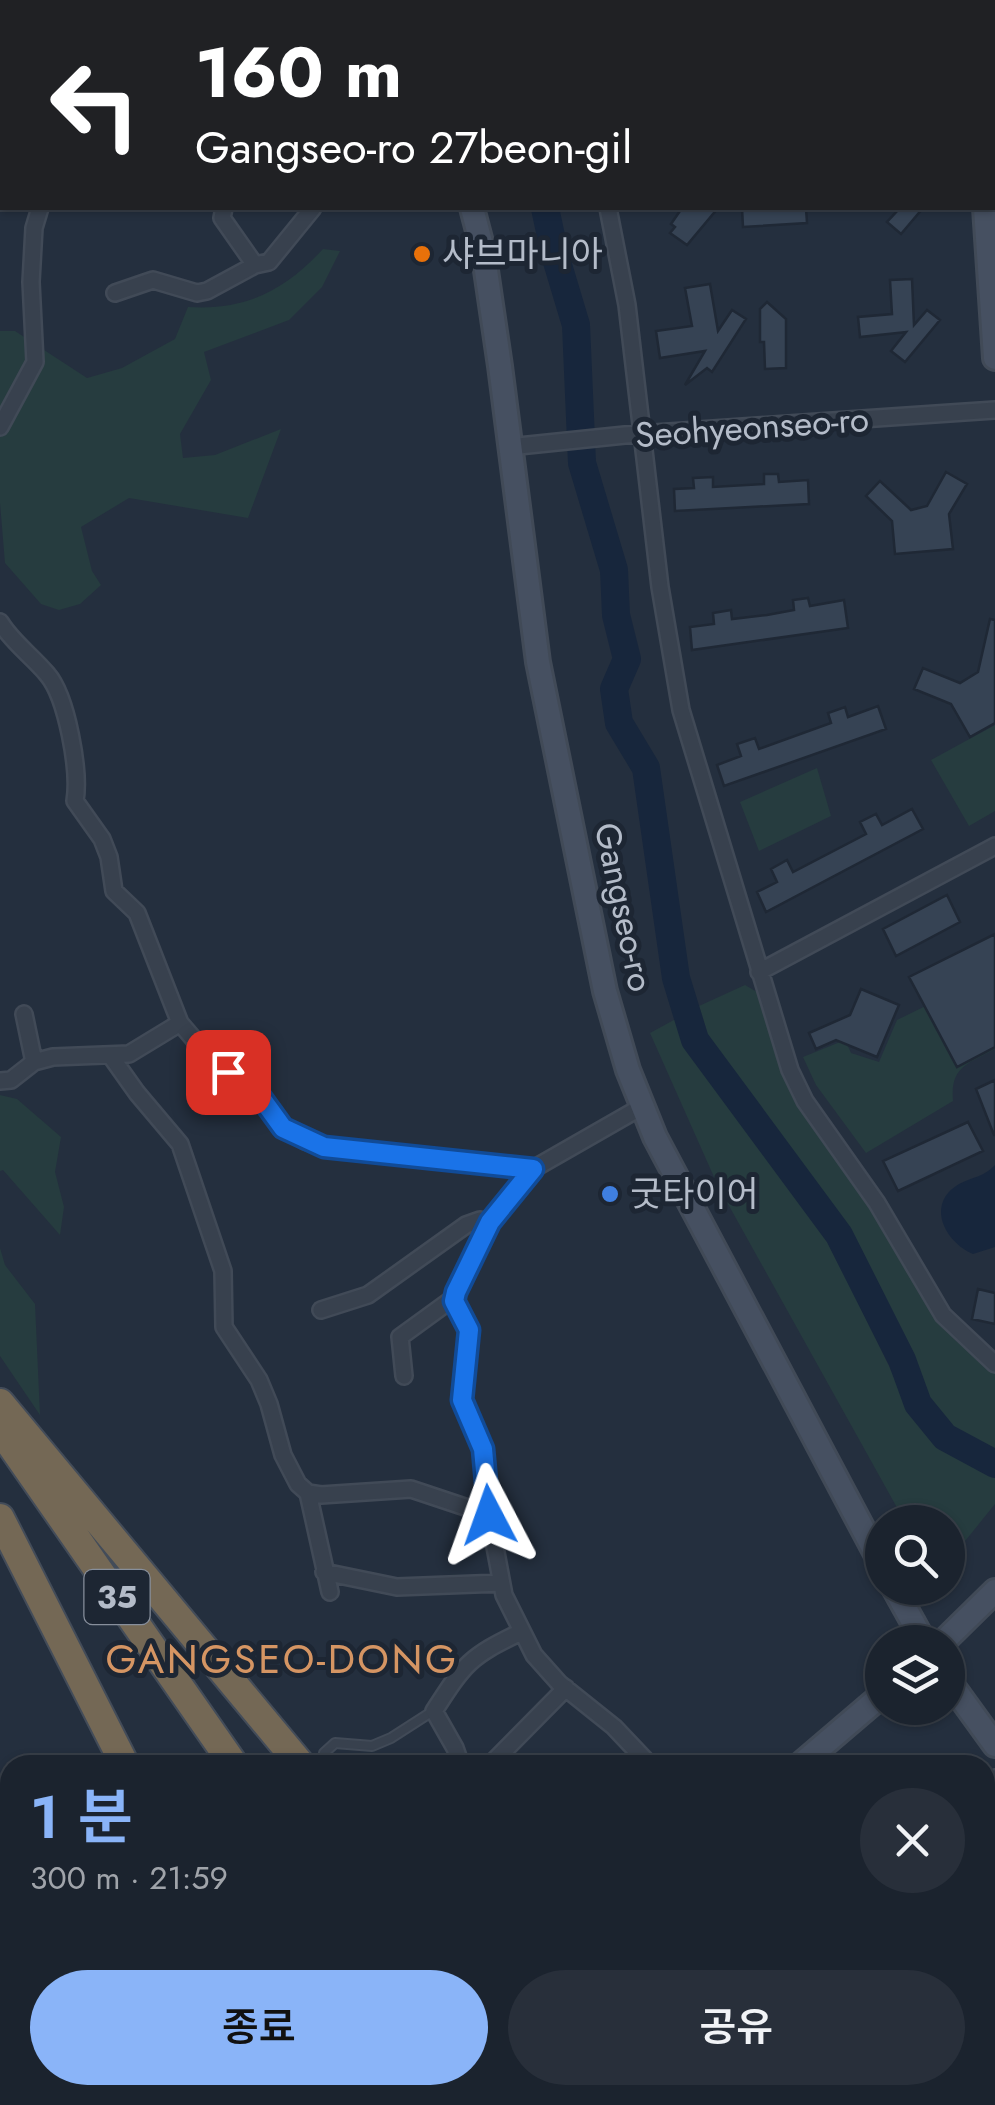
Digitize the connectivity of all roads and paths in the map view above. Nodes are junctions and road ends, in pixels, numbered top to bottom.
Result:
1 (39, 210) edge
2 (224, 210) edge
3 (311, 210) edge
4 (472, 210) edge
5 (608, 210) edge
6 (985, 210) edge
7 (255, 265) junction
8 (116, 293) dead end
9 (995, 358) edge
10 (995, 410) edge
11 (0, 427) edge
12 (633, 435) junction
13 (509, 447) junction
14 (0, 622) edge
15 (995, 846) edge
16 (758, 972) junction
17 (24, 1014) dead end
18 (180, 1023) junction
19 (110, 1055) junction
20 (34, 1062) junction
21 (0, 1081) edge
22 (642, 1106) junction
23 (533, 1169) junction
24 (490, 1222) junction
25 (455, 1298) junction
26 (321, 1310) dead end
27 (995, 1364) edge
28 (404, 1376) dead end
29 (0, 1403) edge
30 (0, 1429) edge
31 (0, 1460) edge
32 (308, 1493) junction
33 (489, 1515) junction
34 (0, 1518) edge
35 (865, 1532) edge
36 (324, 1572) junction
37 (500, 1582) junction
38 (330, 1592) dead end
39 (993, 1594) edge
40 (960, 1625) edge
41 (521, 1632) junction
42 (566, 1688) junction
43 (965, 1703) edge
44 (434, 1710) junction
45 (865, 1710) edge
46 (995, 1745) edge
47 (120, 1755) edge
48 (206, 1755) edge
49 (227, 1755) edge
50 (294, 1755) edge
51 (324, 1755) edge
52 (456, 1755) edge
53 (500, 1755) edge
54 (641, 1755) edge
55 (812, 1755) edge

1 - 11 street
2 - 7 street
3 - 7 street
4 - 13 street, Gangseo-ro
5 - 12 street
6 - 9 street
7 - 8 street
10 - 12 street, Seohyeonseo-ro
12 - 13 street, Seohyeonseo-ro
12 - 16 street
13 - 22 street, Gangseo-ro
14 - 18 street
15 - 16 street
16 - 27 street
17 - 20 street
18 - 19 street
18 - 23 street
19 - 20 street
19 - 32 street
20 - 21 street
22 - 23 street
22 - 35 street, Gangseo-ro
23 - 24 street
24 - 25 street
24 - 26 street
25 - 28 street
25 - 33 street
29 - 50 highway
30 - 49 highway, 35
31 - 48 highway, 35
32 - 33 street
32 - 36 street
33 - 37 street
34 - 47 highway
36 - 37 street
36 - 38 street
37 - 41 street
39 - 40 street
41 - 42 street
41 - 44 street
42 - 53 street
42 - 54 street
43 - 46 street
44 - 51 lane
44 - 52 street
45 - 55 street

